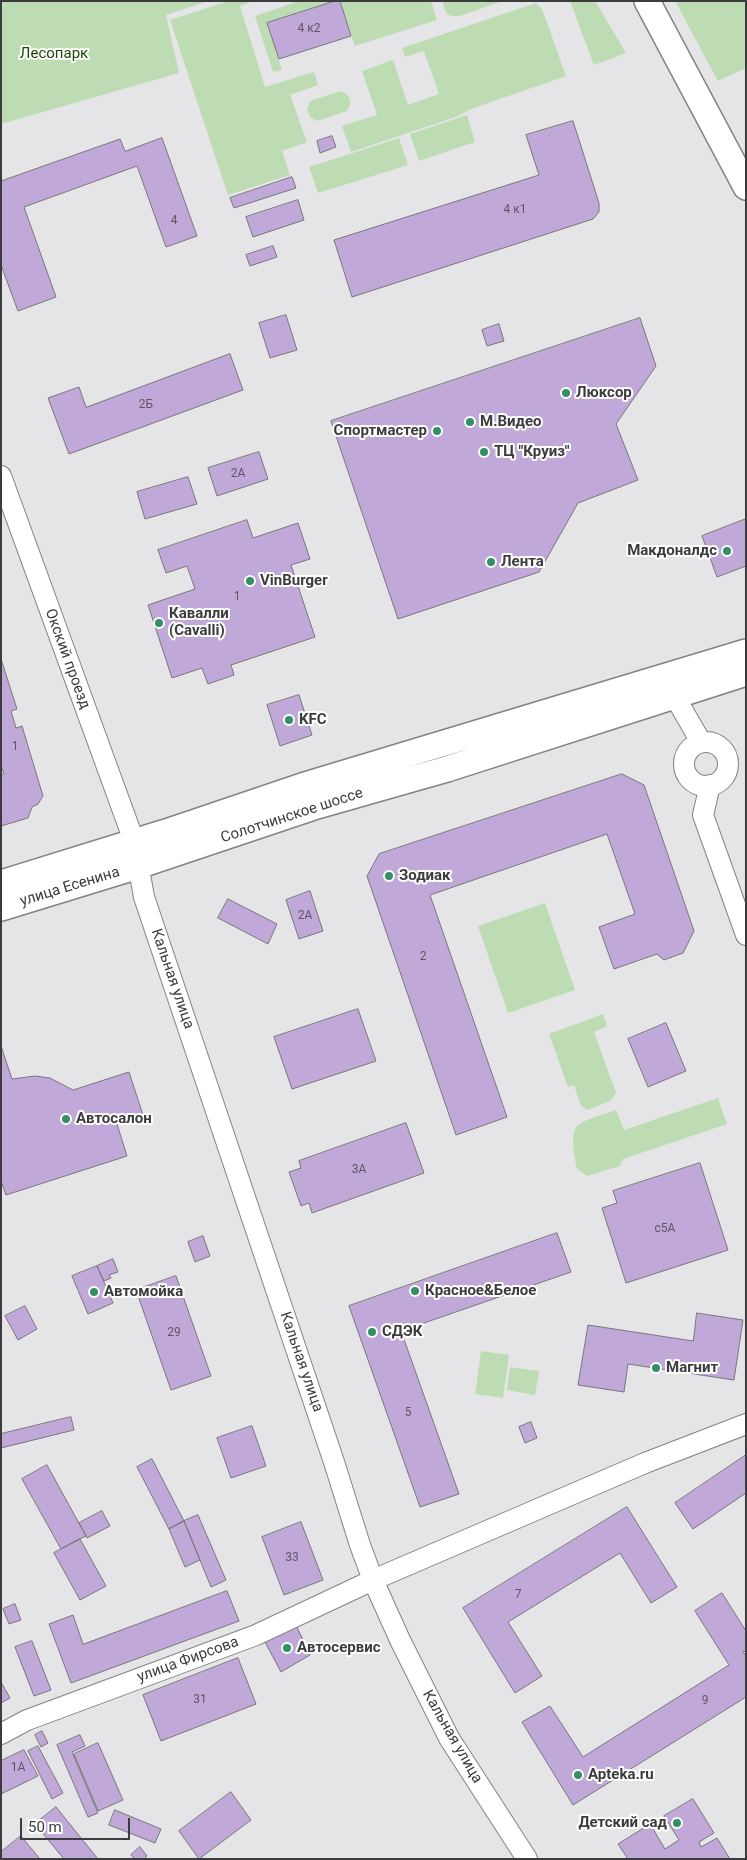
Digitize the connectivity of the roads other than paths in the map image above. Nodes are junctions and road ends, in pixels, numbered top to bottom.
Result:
1 (647, 1) edge
2 (660, 1) edge
3 (746, 163) edge
4 (746, 186) edge
5 (1, 476) edge
6 (742, 663) edge
7 (675, 697) junction
8 (701, 742) junction
9 (438, 744) junction
10 (447, 769) junction
11 (710, 785) junction
12 (134, 841) junction
13 (138, 866) junction
14 (1, 883) edge
15 (1, 908) edge
16 (746, 935) edge
17 (746, 1424) edge
18 (373, 1580) junction
19 (1, 1734) edge
20 (527, 1859) edge

1 - 4 main road
2 - 3 main road
5 - 12 street, Окский проезд
6 - 7 main road, Солотчинское шоссе
6 - 9 main road, Солотчинское шоссе
7 - 8 street
7 - 10 main road, Солотчинское шоссе
8 - 11 street
8 - 11 street
9 - 10 street
9 - 12 main road, Солотчинское шоссе
10 - 13 main road, Солотчинское шоссе
11 - 16 street
12 - 13 street, Кальная улица
12 - 14 main road, улица Есенина
13 - 15 main road, улица Есенина
13 - 18 street, Кальная улица
17 - 18 street, улица Фирсова
18 - 19 street, улица Фирсова
18 - 20 street, Кальная улица

